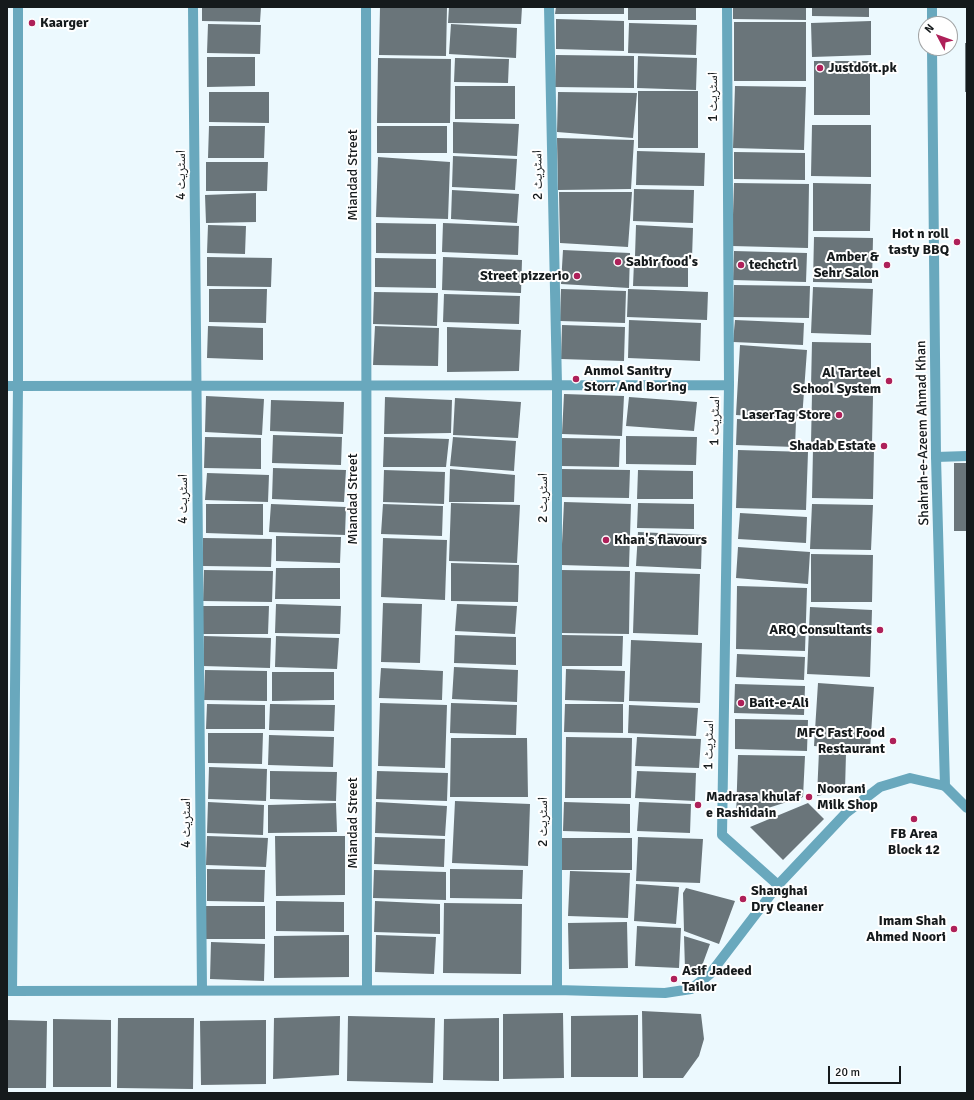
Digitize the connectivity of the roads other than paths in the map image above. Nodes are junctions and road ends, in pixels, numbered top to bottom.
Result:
1 (18, 7) edge
2 (193, 7) edge
3 (366, 7) edge
4 (549, 7) edge
5 (727, 7) edge
6 (932, 56) edge
7 (557, 385) junction
8 (729, 385) junction
9 (7, 386) edge
10 (18, 386) junction
11 (196, 386) junction
12 (367, 386) junction
13 (967, 456) edge
14 (936, 457) junction
15 (945, 786) junction
16 (967, 808) edge
17 (778, 884) junction
18 (202, 990) junction
19 (367, 990) junction
20 (557, 990) junction
21 (9, 991) edge

1 - 10 street
2 - 11 street, اسٹریٹ 4
3 - 12 street, Miandad Street
4 - 7 street, اسٹریٹ 2
5 - 8 street, اسٹریٹ 1
6 - 14 street, Shahrah-e-Azeem Ahmad Khan
7 - 8 street
7 - 12 street
7 - 20 street, اسٹریٹ 2
8 - 17 street, اسٹریٹ 1
9 - 10 street
10 - 11 street
10 - 21 street
11 - 12 street
11 - 18 street, اسٹریٹ 4
12 - 19 street, Miandad Street
13 - 14 street
14 - 15 street, Shahrah-e-Azeem Ahmad Khan
15 - 16 street
15 - 17 street
17 - 20 street
18 - 19 street
18 - 21 street
19 - 20 street

